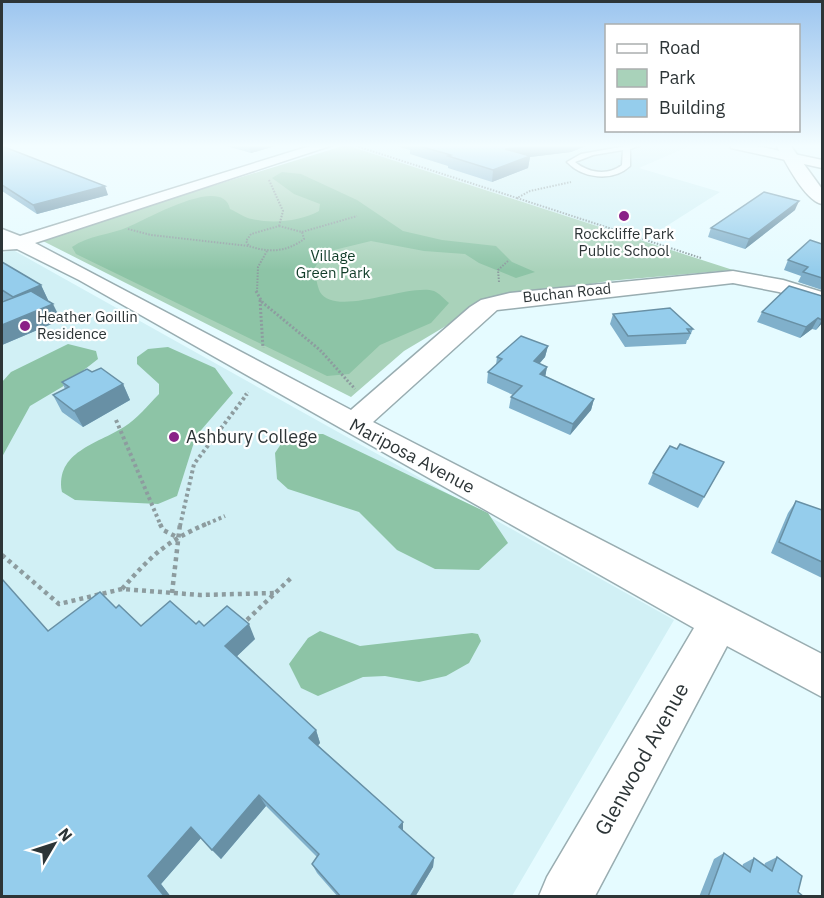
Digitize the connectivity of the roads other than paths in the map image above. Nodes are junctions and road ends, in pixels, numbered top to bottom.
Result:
1 (188, 187) edge
2 (811, 187) edge
3 (822, 199) edge
4 (7, 242) edge
5 (822, 299) edge
6 (362, 416) junction
7 (719, 622) junction
8 (822, 676) edge
9 (566, 897) edge

1 - 4 street
2 - 3 street
4 - 6 street, Mariposa Avenue
5 - 6 street, Buchan Road
6 - 7 street, Mariposa Avenue
7 - 8 street, Mariposa Avenue
7 - 9 street, Glenwood Avenue

